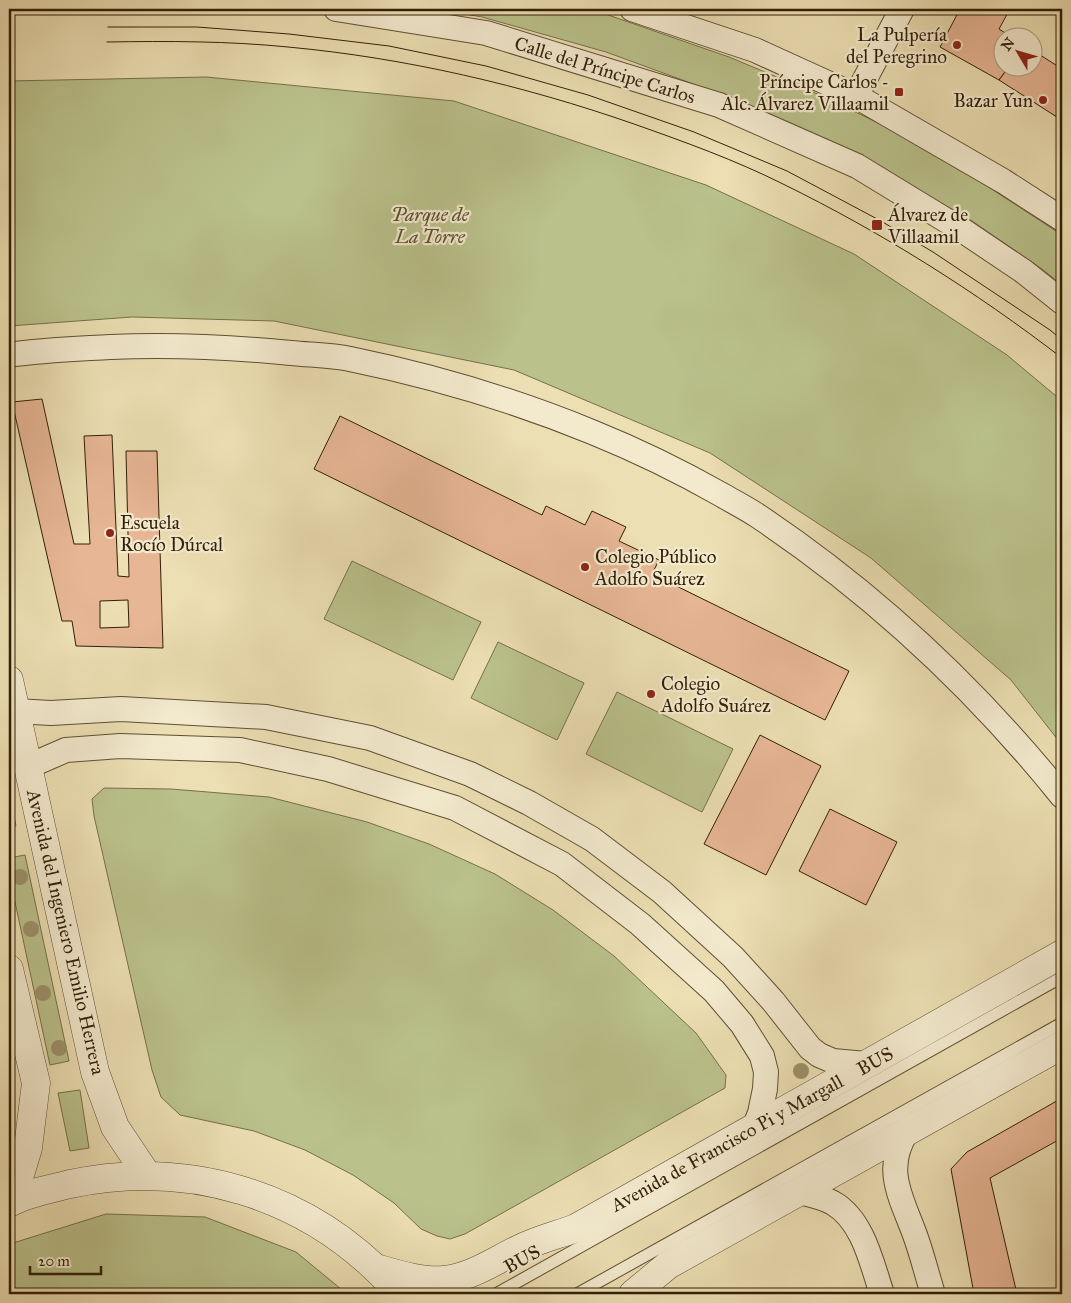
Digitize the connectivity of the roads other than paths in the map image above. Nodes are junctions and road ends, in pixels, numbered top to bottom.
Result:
1 (336, 9) edge
2 (632, 9) edge
3 (902, 9) edge
4 (856, 96) junction
5 (1062, 219) edge
6 (1062, 302) edge
7 (9, 356) edge
8 (9, 680) edge
9 (15, 712) junction
10 (28, 766) junction
11 (1062, 796) edge
12 (1062, 954) edge
13 (9, 969) edge
14 (1062, 977) edge
15 (1062, 1023) edge
16 (1062, 1045) edge
17 (866, 1064) junction
18 (754, 1126) junction
19 (906, 1133) junction
20 (147, 1175) junction
21 (800, 1192) junction
22 (10, 1202) edge
23 (376, 1268) junction
24 (400, 1294) edge
25 (496, 1294) edge
26 (578, 1294) edge
27 (633, 1294) edge
28 (882, 1294) edge
29 (933, 1294) edge

1 - 6 street, Calle del Príncipe Carlos
2 - 4 street
3 - 4 street
4 - 5 street
7 - 11 street
8 - 9 street, Avenida del Ingeniero Emilio Herrera
9 - 10 street, Avenida del Ingeniero Emilio Herrera
9 - 17 street
10 - 18 street
10 - 20 street, Avenida del Ingeniero Emilio Herrera
12 - 17 street, Avenida de Francisco Pi y Margall
13 - 22 street
14 - 25 lane, BUS
15 - 26 lane
16 - 19 street
17 - 18 street, Avenida de Francisco Pi y Margall
18 - 23 street, Avenida de Francisco Pi y Margall
19 - 21 street
19 - 29 street
20 - 22 street
20 - 23 street
21 - 27 street
21 - 28 street
23 - 24 street

